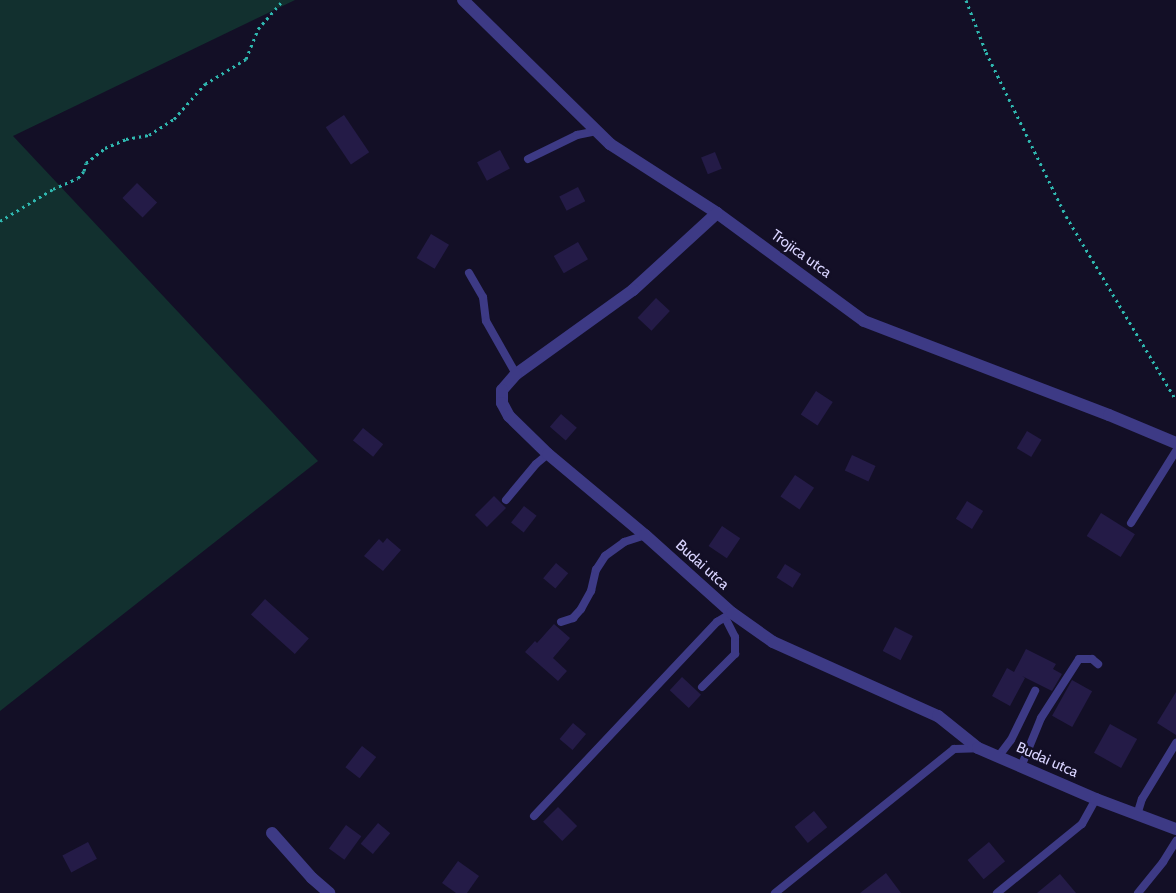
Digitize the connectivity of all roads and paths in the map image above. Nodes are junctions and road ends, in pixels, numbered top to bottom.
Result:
1 (283, 0) edge
2 (463, 0) edge
3 (966, 0) edge
4 (597, 131) junction
5 (528, 159) dead end
6 (717, 213) junction
7 (1, 221) edge
8 (469, 272) dead end
9 (516, 374) junction
10 (1176, 400) edge
11 (1176, 443) edge
12 (1176, 451) edge
13 (548, 454) junction
14 (506, 500) dead end
15 (1132, 522) dead end
16 (645, 535) junction
17 (728, 615) junction
18 (561, 622) dead end
19 (1098, 664) dead end
20 (702, 687) dead end
21 (1035, 691) dead end
22 (1176, 743) edge
23 (978, 748) junction
24 (998, 757) junction
25 (1021, 767) junction
26 (1096, 799) junction
27 (1137, 815) junction
28 (534, 816) dead end
29 (1176, 829) edge
30 (272, 833) dead end
31 (1176, 841) edge
32 (330, 893) edge
33 (775, 893) edge
34 (997, 893) edge
35 (1138, 893) edge

1 - 7 path
2 - 4 street, Trojica utca
3 - 10 path
4 - 5 lane
4 - 6 street, Trojica utca
6 - 9 street, Budai utca
6 - 11 street, Trojica utca
8 - 9 lane
9 - 13 street, Budai utca
12 - 15 lane
13 - 14 lane
13 - 16 street, Budai utca
16 - 17 street, Budai utca
16 - 18 lane
17 - 20 lane
17 - 23 street, Budai utca
17 - 28 lane
19 - 25 lane
21 - 24 lane
22 - 27 lane
23 - 24 street, Budai utca
23 - 33 lane
24 - 25 street, Budai utca
25 - 26 street, Budai utca
26 - 27 street, Budai utca
26 - 34 lane
27 - 29 street, Budai utca
30 - 32 street
31 - 35 lane

